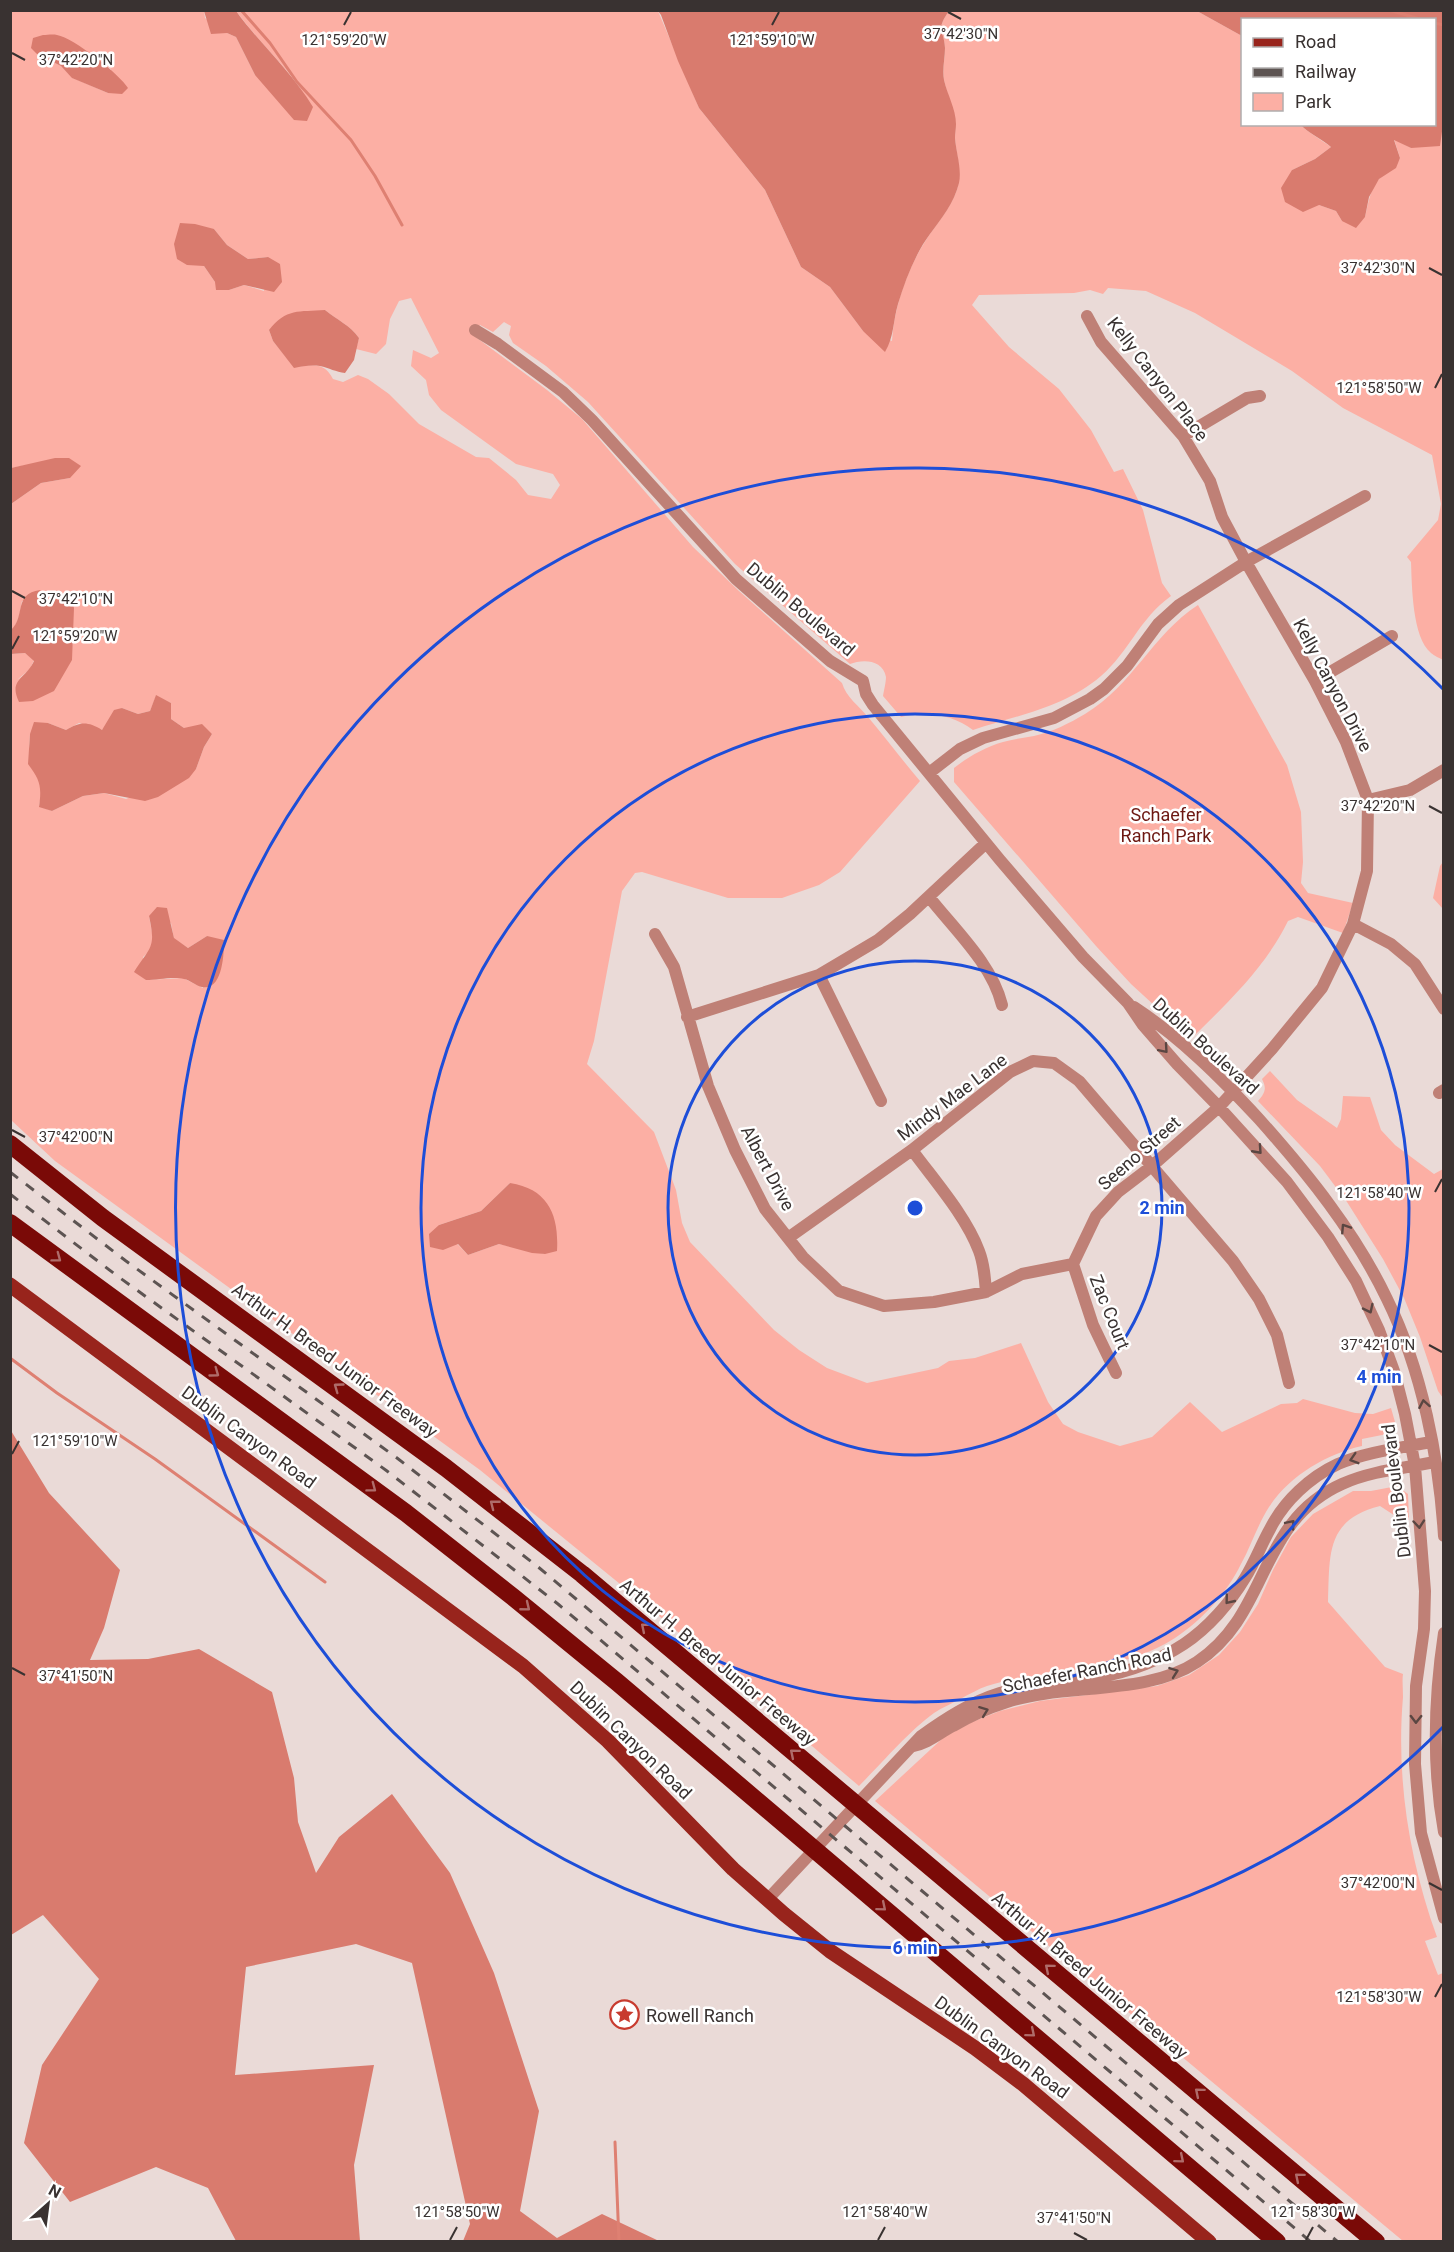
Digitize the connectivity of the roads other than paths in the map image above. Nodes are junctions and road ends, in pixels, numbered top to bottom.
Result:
1 (1087, 316) dead end
2 (475, 330) dead end
3 (1260, 396) dead end
4 (1183, 436) junction
5 (1365, 496) dead end
6 (1246, 562) junction
7 (1392, 636) dead end
8 (1315, 681) junction
9 (1443, 770) edge
10 (929, 773) junction
11 (1368, 800) junction
12 (986, 843) junction
13 (929, 897) junction
14 (1353, 924) junction
15 (655, 934) dead end
16 (819, 975) junction
17 (1128, 1003) junction
18 (1002, 1005) dead end
19 (1443, 1009) edge
20 (687, 1017) junction
21 (1233, 1091) junction
22 (881, 1101) dead end
23 (1219, 1107) junction
24 (10, 1144) edge
25 (912, 1150) junction
26 (1152, 1166) junction
27 (10, 1222) edge
28 (788, 1238) junction
29 (1073, 1264) junction
30 (10, 1285) edge
31 (986, 1292) junction
32 (1116, 1373) dead end
33 (1289, 1383) dead end
34 (1431, 1442) junction
35 (1411, 1446) junction
36 (1435, 1462) junction
37 (1415, 1466) junction
38 (1443, 1536) edge
39 (1443, 1633) edge
40 (913, 1746) junction
41 (1416, 1754) junction
42 (1439, 1754) edge
43 (1440, 1772) edge
44 (1416, 1774) junction
45 (1443, 1832) edge
46 (767, 1900) junction
47 (1443, 1918) edge
48 (1209, 2241) edge
49 (1277, 2241) edge
50 (1376, 2241) edge

1 - 4 street, Kelly Canyon Place
2 - 10 street, Dublin Boulevard
3 - 4 street
4 - 6 street, Kelly Canyon Place
5 - 6 street
6 - 8 street, Kelly Canyon Drive
6 - 10 street
7 - 8 street
8 - 11 street, Kelly Canyon Drive
9 - 11 street
10 - 12 street, Dublin Boulevard
11 - 14 street, Kelly Canyon Drive
12 - 13 street
12 - 17 street, Dublin Boulevard
13 - 16 street
13 - 18 street
14 - 19 street
14 - 21 street, Kelly Canyon Drive
15 - 20 street, Albert Drive
16 - 20 street
16 - 22 street
17 - 21 street, Dublin Boulevard
17 -> 23 street, Dublin Boulevard
20 - 28 street, Albert Drive
21 - 23 street, Kelly Canyon Drive
34 -> 21 street, Dublin Boulevard
23 - 26 street, Seeno Street
23 -> 35 street, Dublin Boulevard
50 -> 24 highway, Arthur H. Breed Junior Freeway
25 - 26 street, Mindy Mae Lane
25 - 28 street, Mindy Mae Lane
25 - 31 street
26 - 29 street, Seeno Street
26 - 33 street, Mindy Mae Lane
27 -> 49 highway
28 - 31 street, Albert Drive
29 - 31 street, Albert Drive
29 - 32 street, Zac Court
30 - 46 main road, Dublin Canyon Road
34 - 35 street, Schaefer Ranch Road
34 - 36 street, Dublin Boulevard
35 - 37 street, Dublin Boulevard
35 -> 40 street, Schaefer Ranch Road
36 - 37 street, Schaefer Ranch Road
36 - 38 street, Dublin Boulevard
40 -> 37 street, Schaefer Ranch Road
37 -> 41 street, Dublin Boulevard
39 - 42 street
40 - 46 street, Schaefer Ranch Road
41 - 42 street
41 - 44 street, Dublin Boulevard
42 - 43 street
43 - 44 street
43 - 45 street
44 - 47 street, Dublin Boulevard
46 - 48 main road, Dublin Canyon Road

